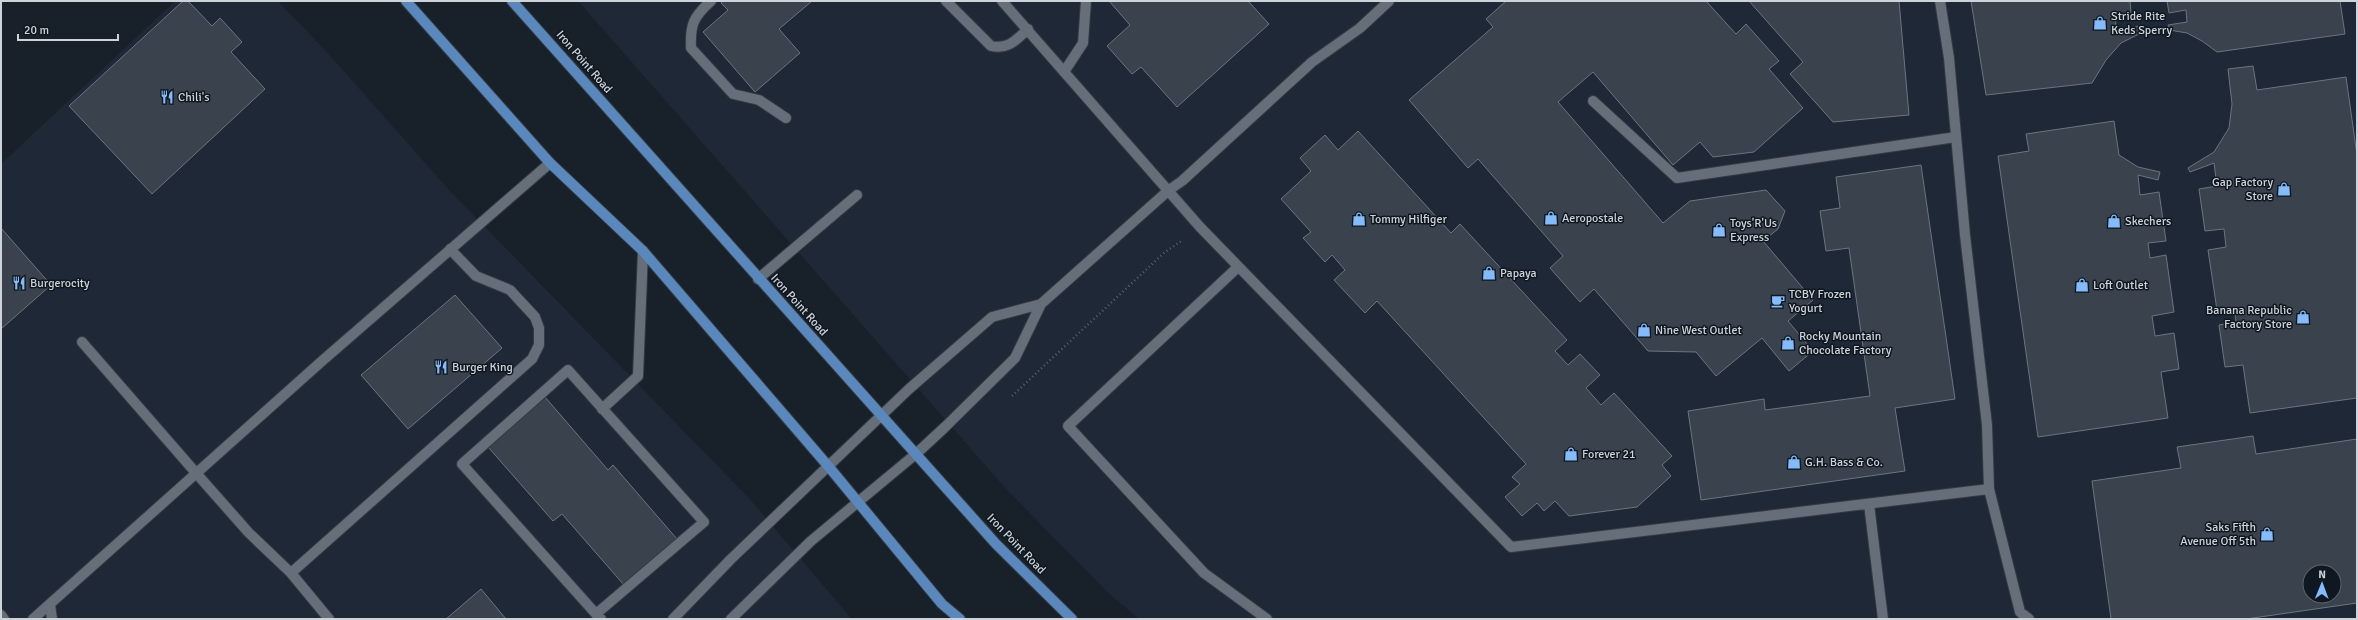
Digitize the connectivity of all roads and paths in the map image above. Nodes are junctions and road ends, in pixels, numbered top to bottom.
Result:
1 (406, 1) edge
2 (512, 1) edge
3 (710, 1) edge
4 (946, 1) edge
5 (1002, 1) edge
6 (1086, 1) edge
7 (1389, 1) edge
8 (1940, 1) edge
9 (1028, 30) junction
10 (1064, 72) junction
11 (1593, 101) dead end
12 (786, 118) dead end
13 (1956, 137) junction
14 (550, 163) junction
15 (1169, 190) junction
16 (856, 195) dead end
17 (1200, 228) junction
18 (450, 249) junction
19 (643, 251) junction
20 (1238, 267) junction
21 (758, 279) junction
22 (1040, 304) junction
23 (82, 342) dead end
24 (1006, 401) dead end
25 (602, 409) junction
26 (881, 416) junction
27 (917, 454) junction
28 (829, 467) junction
29 (196, 474) junction
30 (1989, 489) junction
31 (858, 503) junction
32 (1869, 504) junction
33 (291, 574) junction
34 (50, 604) junction
35 (1, 615) edge
36 (598, 617) edge
37 (4, 619) edge
38 (33, 619) edge
39 (52, 619) edge
40 (329, 619) edge
41 (673, 619) edge
42 (731, 619) edge
43 (960, 619) edge
44 (1072, 619) edge
45 (1268, 619) edge
46 (1883, 619) edge
47 (2029, 619) edge

1 - 14 main road
2 - 21 main road, Iron Point Road
3 - 12 lane
4 - 9 lane
5 - 9 lane
6 - 10 lane
7 - 15 lane
8 - 13 lane
9 - 10 lane
10 - 15 lane
11 - 13 lane
13 - 30 lane
14 - 18 lane
14 - 19 main road
15 - 17 lane
15 - 22 lane
16 - 21 lane
17 - 20 lane
17 - 24 path
18 - 29 lane
18 - 33 lane
19 - 25 lane
19 - 28 main road
20 - 32 lane
20 - 45 lane
21 - 26 main road, Iron Point Road
22 - 26 lane
22 - 27 lane
23 - 29 lane
25 - 36 lane
25 - 36 lane
26 - 27 main road, Iron Point Road
26 - 28 lane
27 - 31 lane
27 - 44 main road, Iron Point Road
28 - 31 main road
28 - 41 lane
29 - 33 lane
29 - 34 lane
30 - 32 lane
30 - 47 lane
31 - 42 lane
31 - 43 main road
32 - 46 lane
33 - 40 lane
34 - 38 lane
34 - 39 lane
35 - 37 lane

